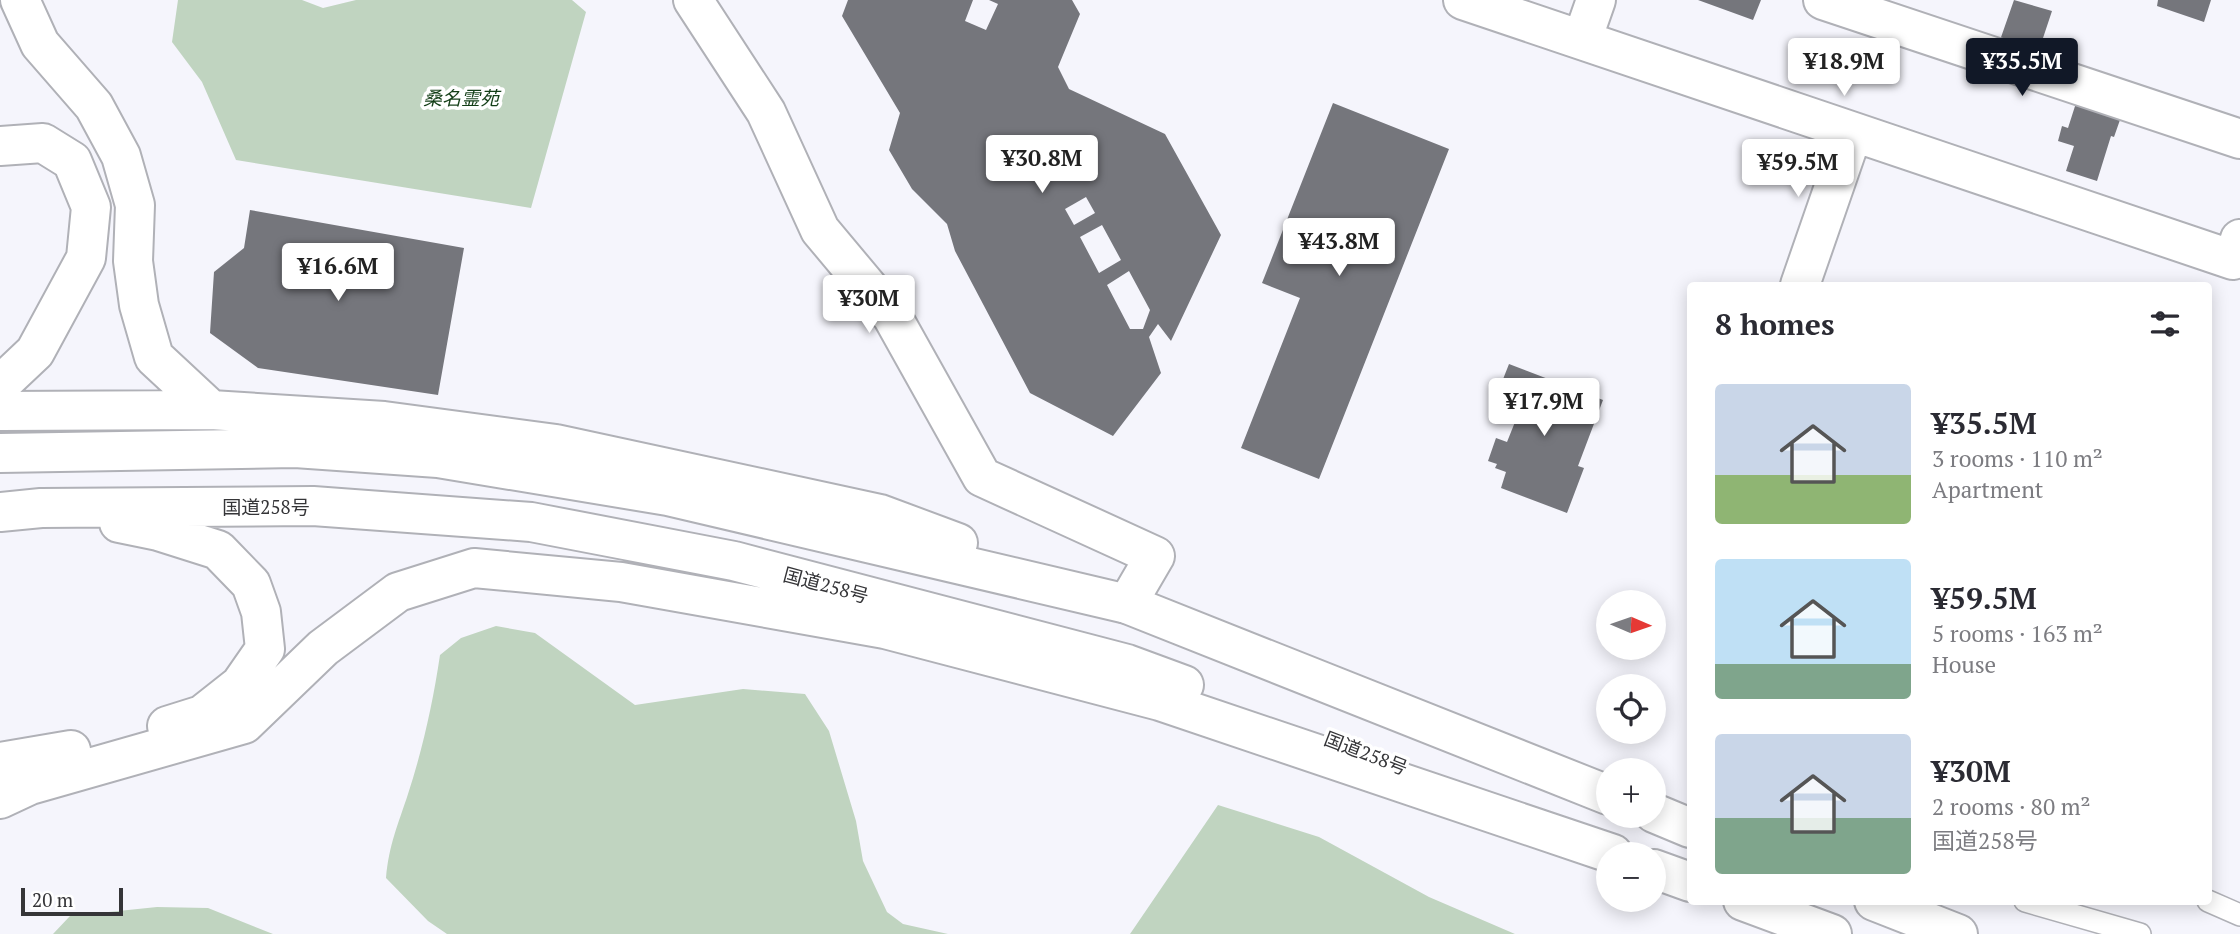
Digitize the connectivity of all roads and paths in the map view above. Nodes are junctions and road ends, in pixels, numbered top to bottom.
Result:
1 (20, 0) edge
2 (693, 0) edge
3 (1463, 0) edge
4 (1596, 0) edge
5 (1823, 0) edge
6 (1582, 40) junction
7 (1853, 132) junction
8 (2240, 139) edge
9 (0, 146) edge
10 (2238, 254) edge
11 (1801, 282) edge
12 (0, 385) edge
13 (211, 410) junction
14 (0, 411) edge
15 (0, 453) edge
16 (41, 508) junction
17 (0, 512) edge
18 (1127, 604) junction
19 (0, 762) edge
20 (1596, 790) edge
21 (10, 792) edge
22 (1666, 814) edge
23 (1666, 817) edge
24 (1687, 818) edge
25 (1687, 827) edge
26 (1596, 847) edge
27 (1596, 848) edge
28 (1666, 873) edge
29 (1687, 881) edge
30 (2212, 903) edge
31 (1754, 905) edge
32 (1884, 905) edge
33 (2039, 905) edge
34 (2240, 915) edge
35 (1832, 934) edge
36 (1958, 934) edge
37 (2140, 934) edge

1 - 13 main road
2 - 18 main road
3 - 6 main road
4 - 6 main road
5 - 8 main road
6 - 7 main road
7 - 10 main road
7 - 11 main road
9 - 12 main road
13 - 14 main road
13 - 18 main road
15 - 18 main road
16 - 17 main road, 国道258号
16 - 19 main road
16 - 26 main road, 国道258号
18 - 20 main road
21 - 27 main road
22 - 24 lane
23 - 25 main road
28 - 29 main road
30 - 34 lane
31 - 35 main road
32 - 36 main road
33 - 37 lane

